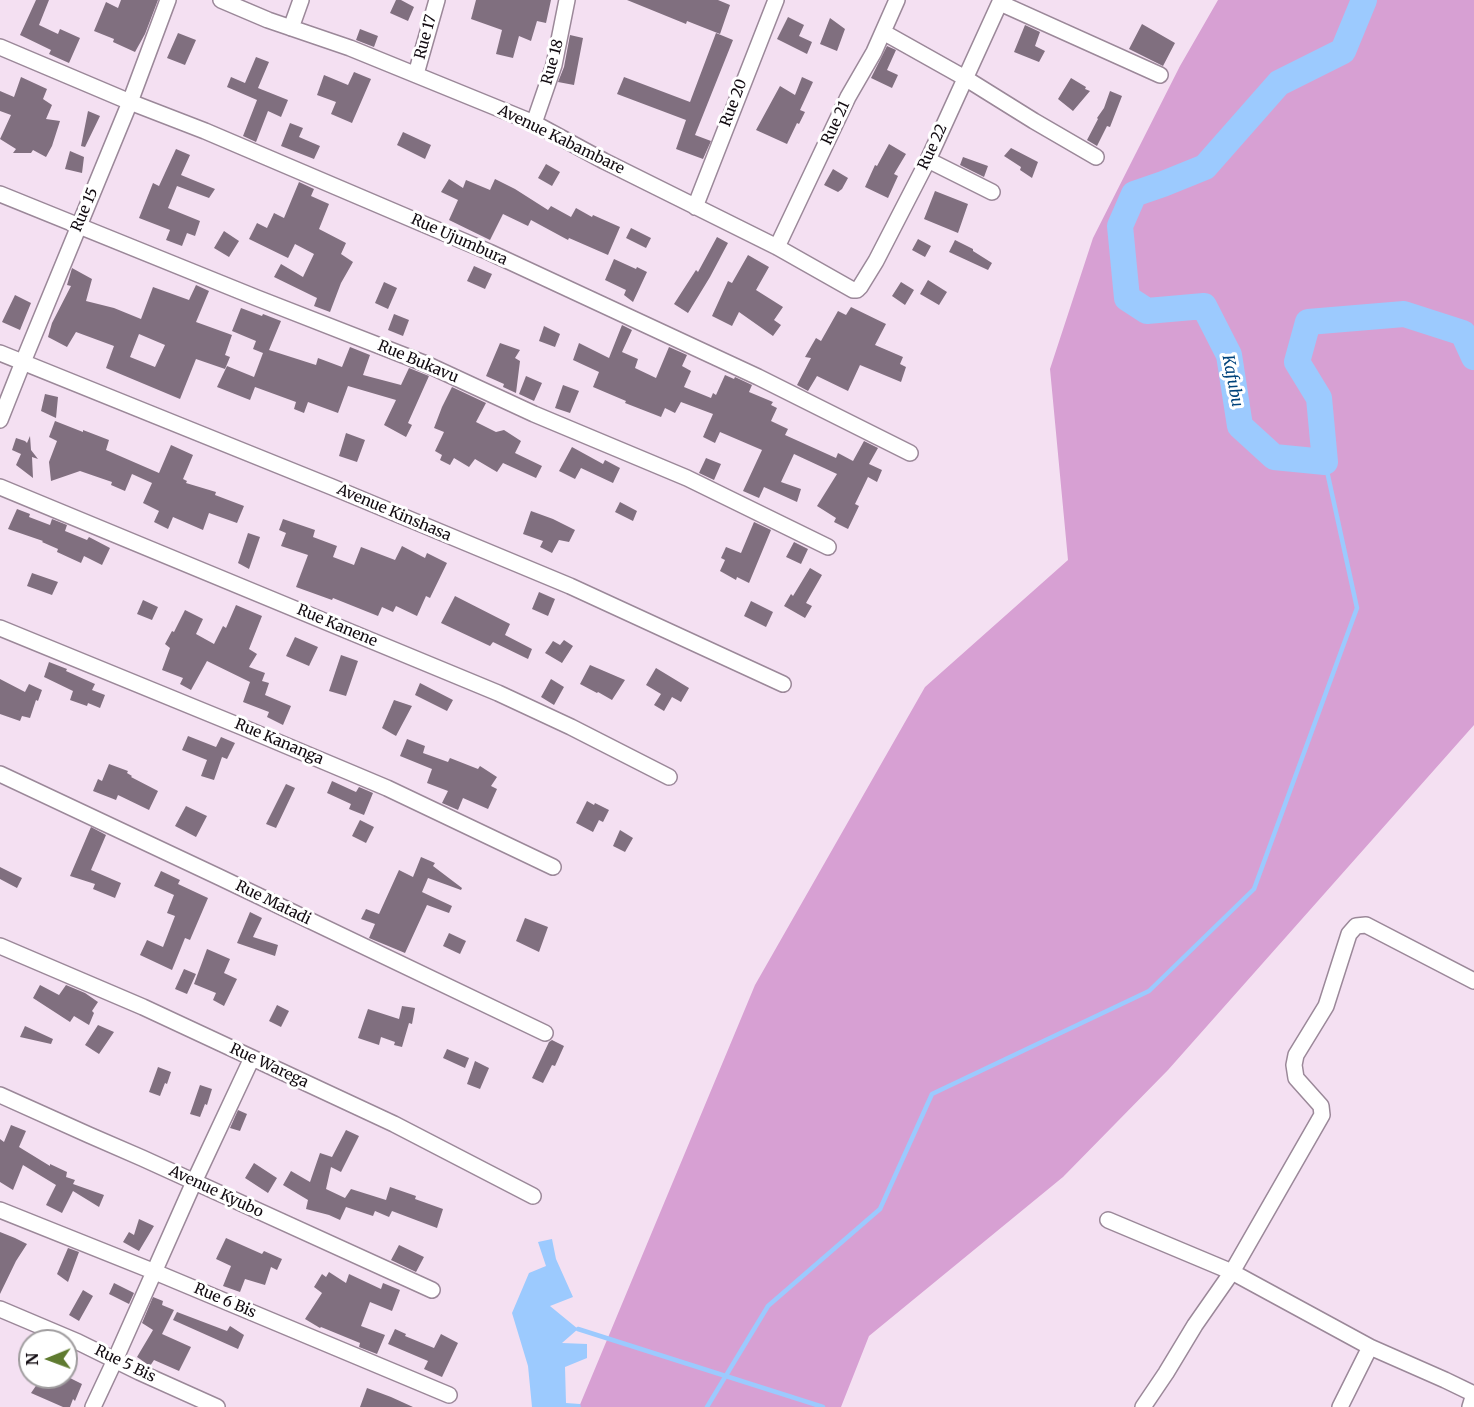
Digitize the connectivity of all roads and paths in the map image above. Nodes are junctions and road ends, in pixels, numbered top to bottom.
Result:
1 (168, 0) edge
2 (221, 0) edge
3 (301, 0) edge
4 (437, 0) edge
5 (567, 0) edge
6 (776, 0) edge
7 (897, 0) edge
8 (1001, 1) edge
9 (291, 28) junction
10 (883, 32) junction
11 (0, 47) edge
12 (416, 74) junction
13 (1160, 75) dead end
14 (965, 78) junction
15 (130, 102) junction
16 (534, 123) junction
17 (1096, 157) dead end
18 (928, 160) junction
19 (992, 192) dead end
20 (0, 194) edge
21 (695, 207) junction
22 (78, 226) junction
23 (777, 247) junction
24 (857, 290) joint
25 (0, 352) edge
26 (23, 362) junction
27 (0, 420) edge
28 (910, 453) dead end
29 (0, 487) edge
30 (828, 547) dead end
31 (0, 628) edge
32 (783, 684) dead end
33 (0, 774) edge
34 (669, 777) dead end
35 (553, 867) dead end
36 (0, 946) edge
37 (1474, 981) edge
38 (545, 1033) dead end
39 (252, 1058) junction
40 (0, 1095) edge
41 (194, 1182) junction
42 (533, 1196) dead end
43 (0, 1210) edge
44 (1108, 1220) dead end
45 (154, 1272) junction
46 (1232, 1272) junction
47 (432, 1290) dead end
48 (0, 1309) edge
49 (1370, 1347) junction
50 (116, 1360) junction
51 (1474, 1393) edge
52 (449, 1395) dead end
53 (93, 1407) edge
54 (217, 1407) edge
55 (1143, 1407) edge
56 (1340, 1407) edge
57 (1470, 1407) edge

1 - 15 street, Rue 15
2 - 9 street, Avenue Kabambare
3 - 9 street
4 - 12 street, Rue 17
5 - 16 street, Rue 18
6 - 21 street, Rue 20
7 - 10 street, Rue 21
8 - 13 street
8 - 14 street, Rue 22
9 - 12 street, Avenue Kabambare
10 - 14 street
10 - 23 street, Rue 21
11 - 15 street, Rue Ujumbura
12 - 16 street, Avenue Kabambare
14 - 17 street
14 - 18 street, Rue 22
15 - 22 street, Rue 15
15 - 28 street, Rue Ujumbura
16 - 21 street, Avenue Kabambare
18 - 19 street
18 - 24 street, Rue 22
20 - 22 street, Rue Bukavu
21 - 23 street, Avenue Kabambare
22 - 26 street, Rue 15
22 - 30 street, Rue Bukavu
23 - 24 street, Avenue Kabambare
25 - 26 street, Avenue Kinshasa
26 - 27 street, Rue 15
26 - 32 street, Avenue Kinshasa
29 - 34 street, Rue Kanene
31 - 35 street, Rue Kananga
33 - 38 street, Rue Matadi
36 - 39 street, Rue Warega
37 - 46 street
39 - 41 street
39 - 42 street, Rue Warega
40 - 41 street, Avenue Kyubo
41 - 45 street
41 - 47 street, Avenue Kyubo
43 - 45 street, Rue 6 Bis
44 - 46 street
45 - 50 street
45 - 52 street, Rue 6 Bis
46 - 49 street
46 - 55 street
48 - 50 street, Rue 5 Bis
49 - 51 street
49 - 56 street
50 - 53 street
50 - 54 street, Rue 5 Bis
51 - 57 street

